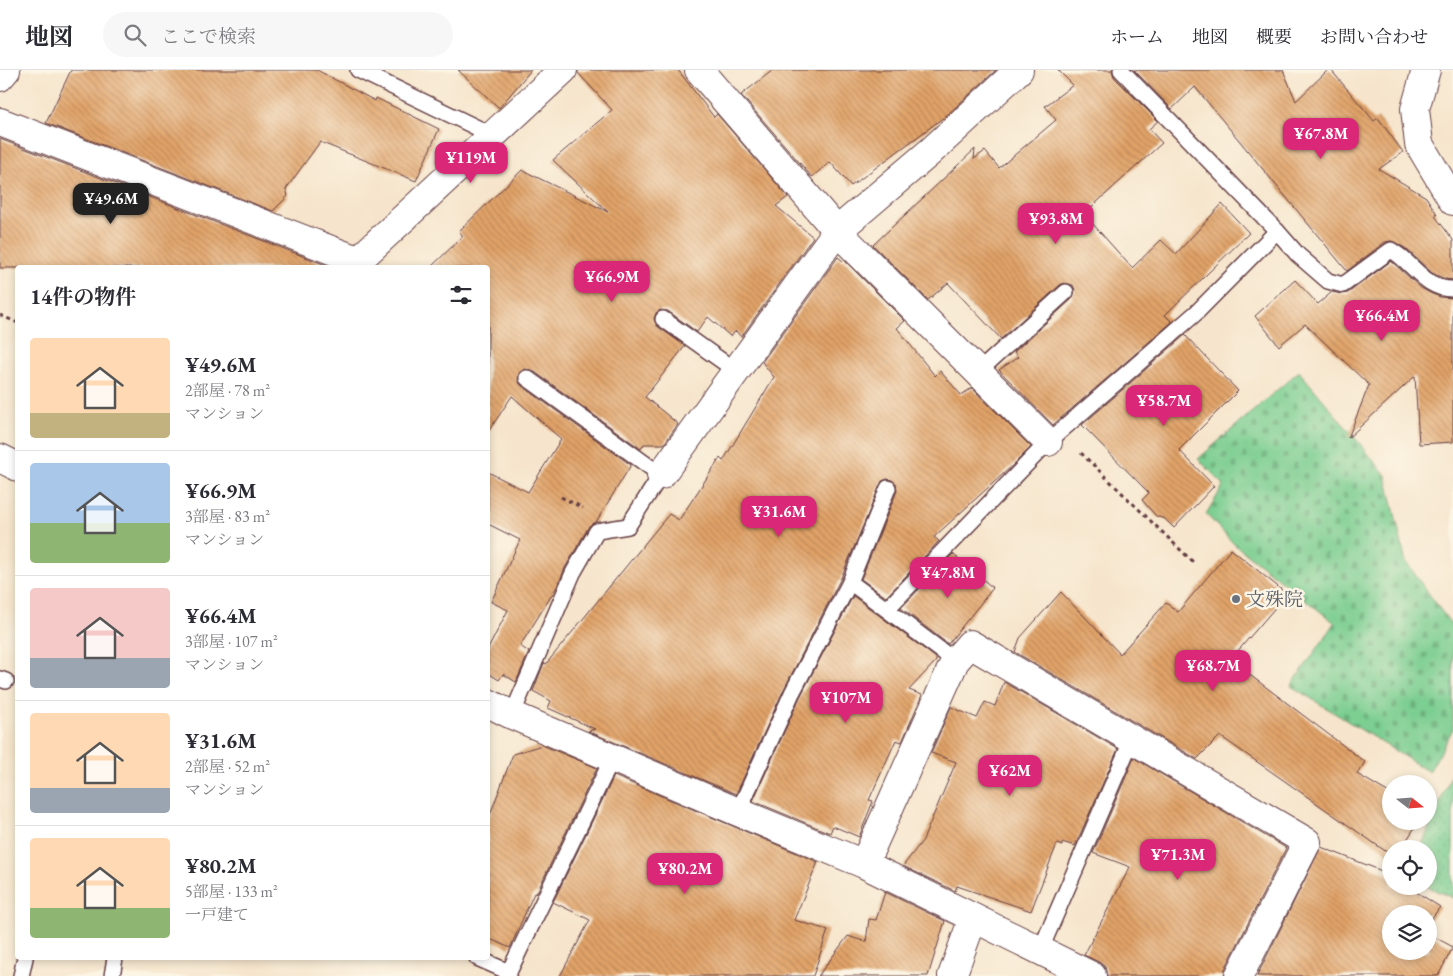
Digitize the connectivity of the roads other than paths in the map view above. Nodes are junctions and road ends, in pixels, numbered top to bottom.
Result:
1 (6, 70) edge
2 (358, 70) edge
3 (563, 70) edge
4 (699, 70) edge
5 (1120, 70) edge
6 (1426, 70) edge
7 (1011, 73) edge
8 (0, 77) edge
9 (0, 122) edge
10 (492, 135) junction
11 (1453, 201) edge
12 (837, 231) junction
13 (1276, 231) junction
14 (353, 264) edge
15 (1453, 289) edge
16 (1066, 292) dead end
17 (663, 319) dead end
18 (736, 371) junction
19 (978, 372) junction
20 (527, 378) dead end
21 (1054, 437) junction
22 (0, 458) edge
23 (15, 466) edge
24 (660, 475) junction
25 (888, 488) dead end
26 (850, 582) junction
27 (887, 610) junction
28 (956, 661) junction
29 (490, 704) edge
30 (512, 715) junction
31 (1132, 739) junction
32 (613, 758) junction
33 (738, 812) junction
34 (864, 864) junction
35 (973, 918) junction
36 (1040, 951) junction
37 (25, 960) edge
38 (115, 960) edge
39 (481, 960) edge
40 (508, 974) edge
41 (22, 976) edge
42 (112, 976) edge
43 (952, 976) edge
44 (1092, 976) edge
45 (1239, 976) edge

1 - 8 street
2 - 10 lane
3 - 10 street
4 - 12 street
5 - 13 lane
6 - 11 street
7 - 12 street
9 - 14 street
10 - 14 street
12 - 18 street
12 - 19 street
13 - 15 lane
13 - 21 lane
16 - 19 lane
17 - 18 lane
18 - 24 street
19 - 21 street
20 - 24 lane
21 - 27 lane
22 - 23 street
24 - 30 lane
25 - 26 lane
26 - 27 lane
26 - 33 lane
27 - 28 lane
28 - 31 street
28 - 34 street
29 - 30 street
30 - 32 street
31 - 36 lane
31 - 45 street
32 - 33 street
32 - 40 lane
33 - 34 street
34 - 35 street
35 - 36 street
35 - 43 street
36 - 44 street
37 - 41 lane
38 - 42 lane
39 - 40 lane

